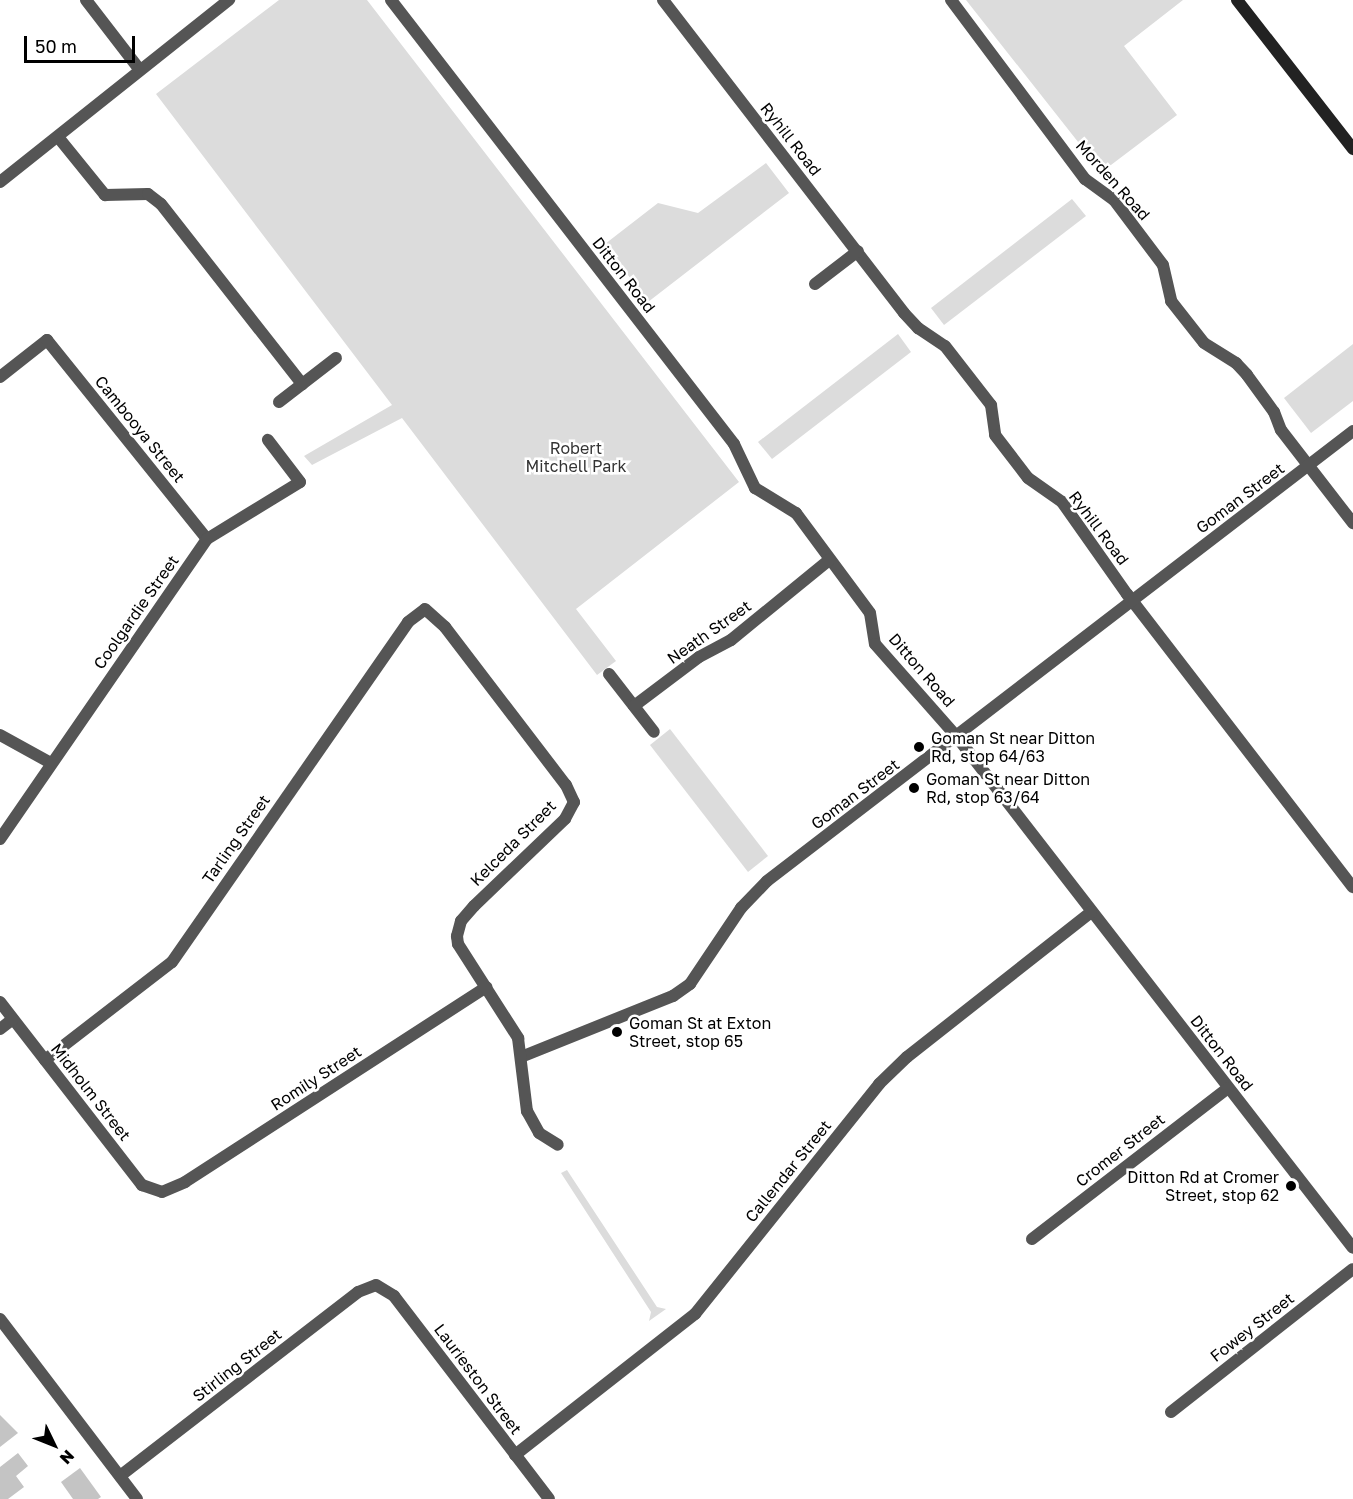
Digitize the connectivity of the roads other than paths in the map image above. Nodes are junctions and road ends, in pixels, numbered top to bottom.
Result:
1 (86, 0) edge
2 (229, 0) edge
3 (391, 0) edge
4 (663, 0) edge
5 (951, 0) edge
6 (1237, 0) edge
7 (140, 70) junction
8 (58, 136) junction
9 (1353, 149) edge
10 (0, 182) edge
11 (858, 251) junction
12 (815, 284) dead end
13 (336, 358) dead end
14 (0, 377) edge
15 (302, 384) junction
16 (279, 402) dead end
17 (1353, 431) edge
18 (267, 440) dead end
19 (1308, 466) junction
20 (1353, 523) edge
21 (207, 538) junction
22 (829, 560) junction
23 (1132, 601) junction
24 (425, 609) joint
25 (609, 674) dead end
26 (634, 706) junction
27 (654, 732) dead end
28 (0, 735) edge
29 (957, 737) junction
30 (51, 763) junction
31 (0, 839) edge
32 (1353, 887) edge
33 (1092, 912) junction
34 (487, 987) junction
35 (0, 1002) edge
36 (13, 1019) junction
37 (0, 1029) edge
38 (521, 1057) junction
39 (45, 1060) junction
40 (1228, 1088) junction
41 (558, 1145) dead end
42 (162, 1192) joint
43 (1032, 1239) dead end
44 (1353, 1248) edge
45 (1353, 1269) edge
46 (376, 1285) joint
47 (0, 1319) edge
48 (1171, 1412) dead end
49 (515, 1455) junction
50 (120, 1476) junction
51 (137, 1499) edge
52 (549, 1499) edge

1 - 7 street
2 - 7 street
3 - 22 street, Ditton Road
4 - 11 street, Ryhill Road
5 - 19 street, Morden Road
6 - 9 main road
7 - 8 street
8 - 10 street
8 - 15 street
11 - 12 street
11 - 23 street, Ryhill Road
13 - 15 street
14 - 21 street, Cambooya Street
15 - 16 street
17 - 19 street, Goman Street
18 - 21 street, Coolgardie Street
19 - 20 street, Morden Road
19 - 23 street, Goman Street
21 - 30 street, Coolgardie Street
22 - 26 street, Neath Street
22 - 29 street, Ditton Road
23 - 29 street, Goman Street
23 - 32 street, Ryhill Road
24 - 34 street, Kelceda Street
24 - 39 street, Tarling Street
25 - 26 street
26 - 27 street
28 - 30 street
29 - 33 street, Ditton Road
29 - 38 street, Goman Street
30 - 31 street, Coolgardie Street
33 - 40 street, Ditton Road
33 - 49 street, Callendar Street
34 - 38 street, Kelceda Street
34 - 42 street, Romily Street
35 - 36 street, Midholm Street
36 - 37 street
36 - 39 street, Midholm Street
38 - 41 street, Kelceda Street
39 - 42 street, Midholm Street
40 - 43 street, Cromer Street
40 - 44 street, Ditton Road
45 - 48 street, Fowey Street
46 - 49 street, Laurieston Street
46 - 50 street, Stirling Street
47 - 50 street
49 - 52 street, Laurieston Street
50 - 51 street

